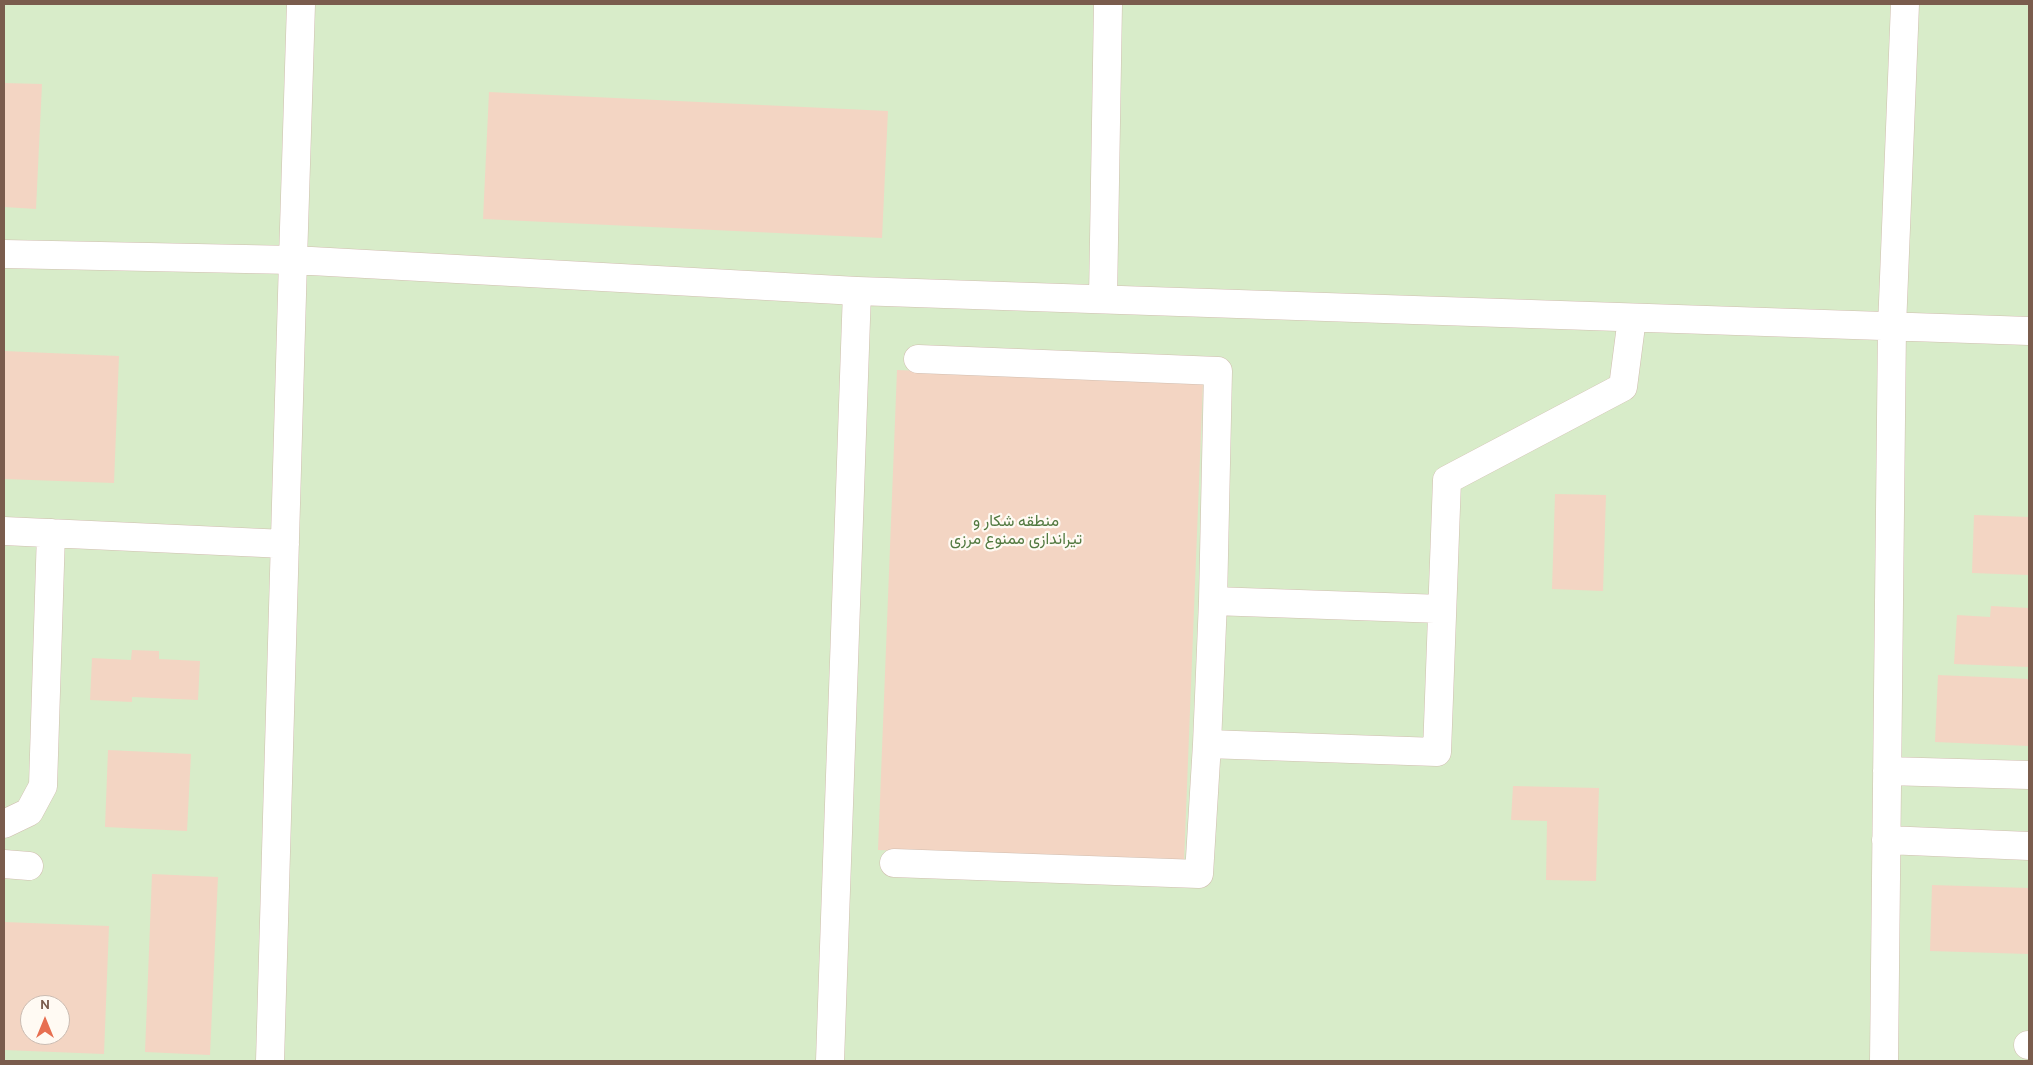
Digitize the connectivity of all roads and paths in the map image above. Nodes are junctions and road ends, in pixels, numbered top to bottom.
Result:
1 (301, 4) edge
2 (1108, 4) edge
3 (1905, 4) edge
4 (4, 254) edge
5 (294, 260) junction
6 (856, 291) junction
7 (1103, 299) junction
8 (1632, 318) junction
9 (1892, 326) junction
10 (2029, 331) edge
11 (918, 359) dead end
12 (4, 531) edge
13 (52, 533) junction
14 (285, 544) junction
15 (1213, 601) junction
16 (1442, 609) junction
17 (1207, 744) junction
18 (1887, 770) junction
19 (2029, 775) edge
20 (4, 824) edge
21 (1886, 840) junction
22 (2029, 846) edge
23 (894, 863) dead end
24 (270, 1061) edge
25 (830, 1061) edge
26 (1884, 1061) edge

1 - 5 lane
2 - 7 lane
3 - 9 lane
4 - 5 lane
5 - 6 lane
5 - 14 lane
6 - 7 lane
6 - 25 lane
7 - 8 lane
8 - 9 lane
8 - 16 lane
9 - 10 lane
9 - 18 lane
11 - 15 lane
12 - 13 lane
13 - 14 lane
13 - 20 lane
14 - 24 lane
15 - 16 lane
15 - 17 lane
16 - 17 lane
17 - 23 lane
18 - 19 lane
18 - 21 lane
21 - 22 lane
21 - 26 lane

